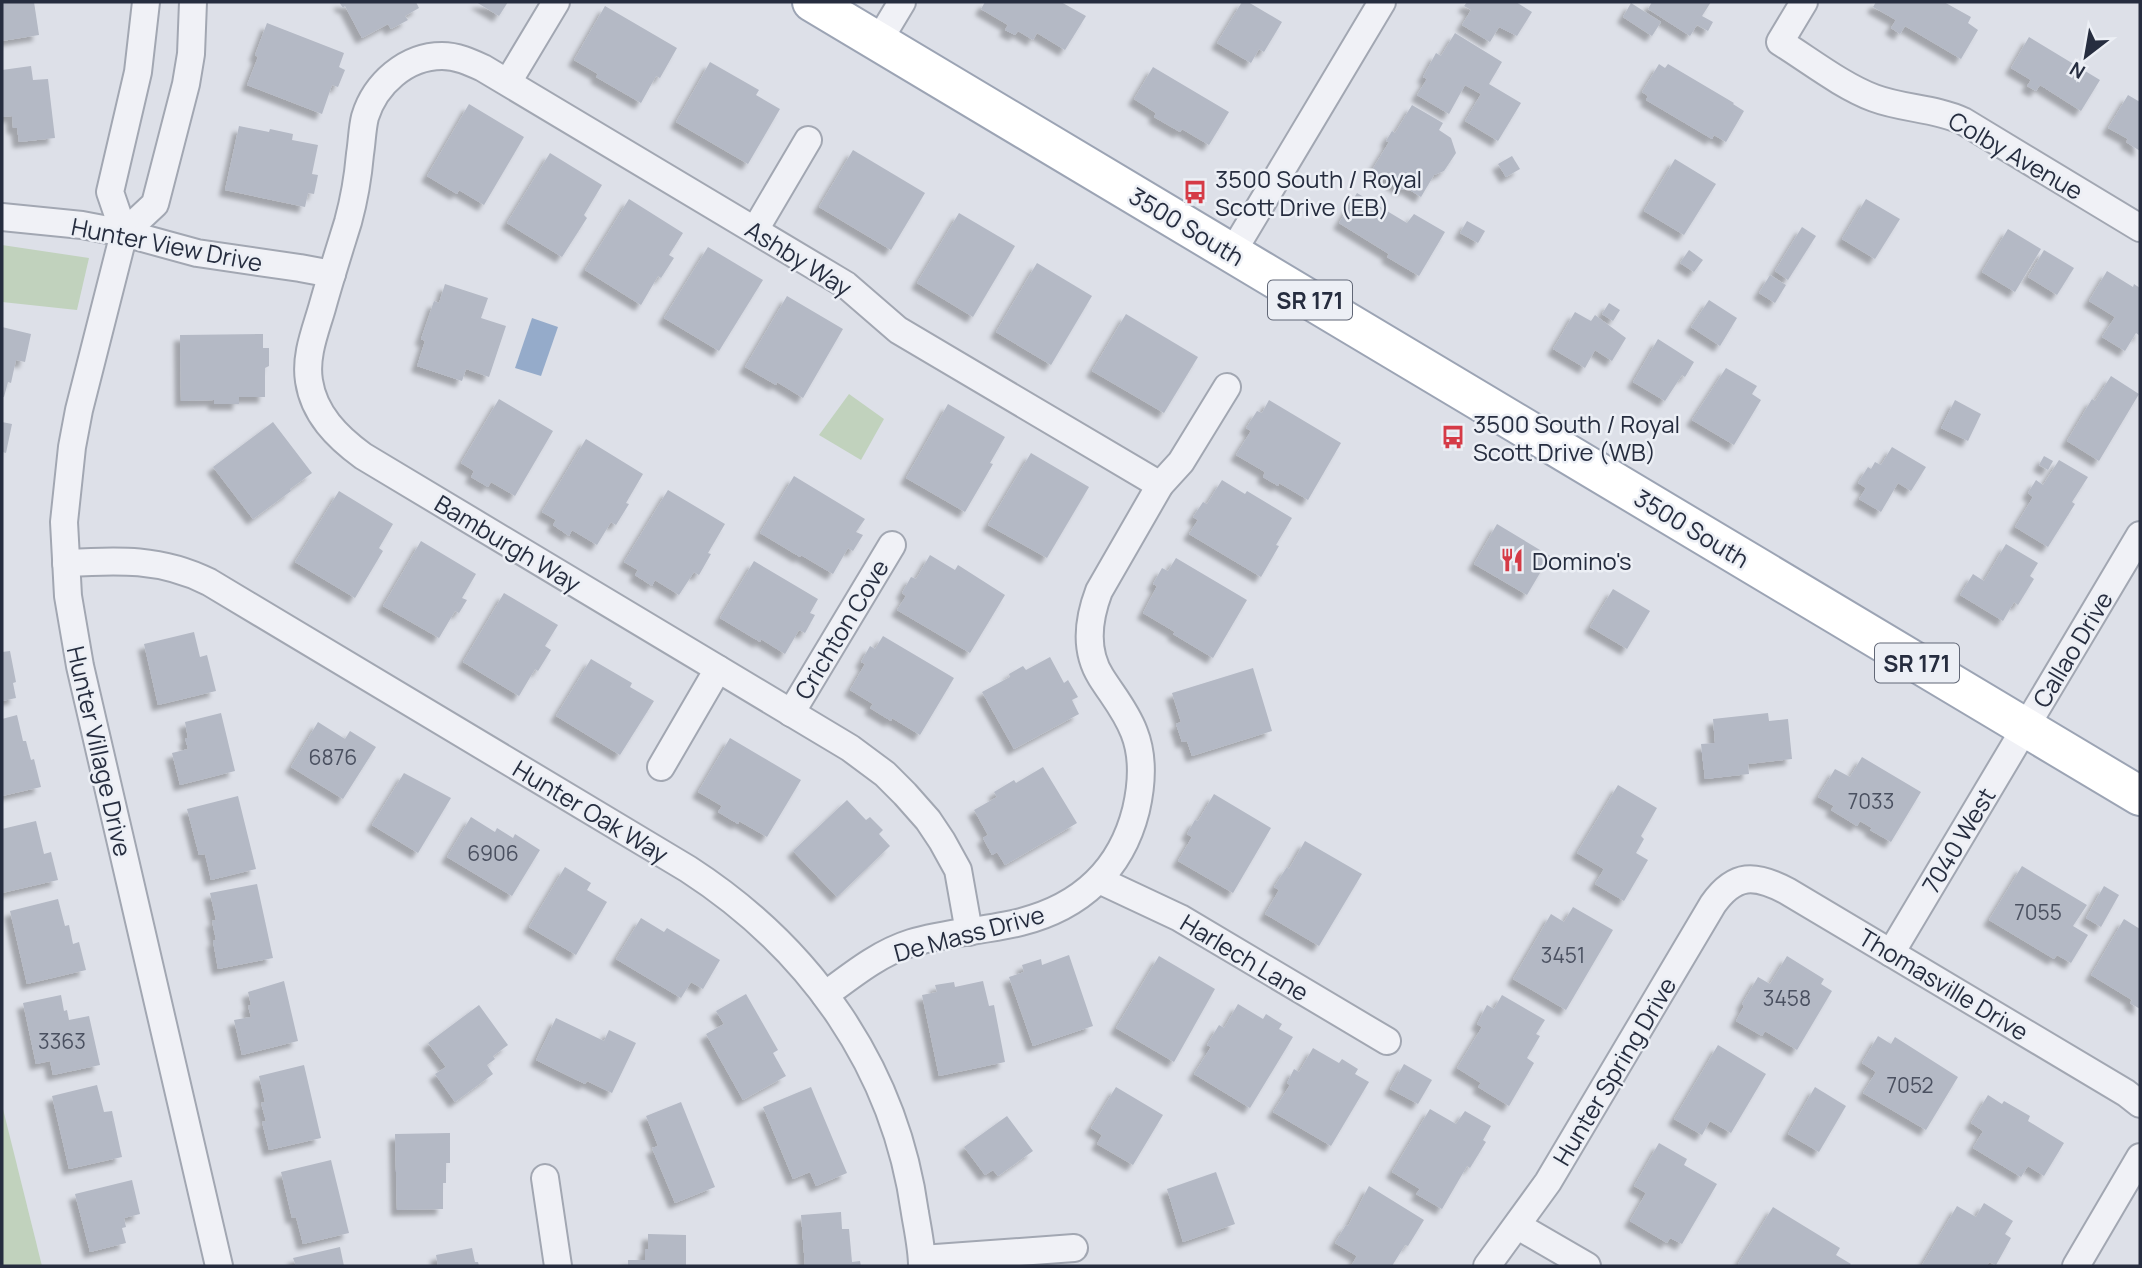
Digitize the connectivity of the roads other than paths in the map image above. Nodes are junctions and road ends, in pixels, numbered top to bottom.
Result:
1 (146, 2) edge
2 (193, 2) edge
3 (556, 2) edge
4 (811, 2) edge
5 (902, 2) edge
6 (1382, 2) edge
7 (1804, 2) edge
8 (878, 42) junction
9 (427, 58) joint
10 (508, 82) junction
11 (808, 140) dead end
12 (2, 217) edge
13 (2140, 228) edge
14 (755, 230) junction
15 (124, 233) junction
16 (1231, 253) junction
17 (332, 274) junction
18 (1227, 387) dead end
19 (1160, 485) junction
20 (2140, 535) edge
21 (892, 545) dead end
22 (66, 563) junction
23 (718, 669) junction
24 (791, 713) junction
25 (2025, 727) junction
26 (661, 767) dead end
27 (2140, 796) edge
28 (1741, 879) joint
29 (1100, 880) junction
30 (969, 932) junction
31 (1891, 953) junction
32 (825, 995) junction
33 (1387, 1041) dead end
34 (2140, 1104) edge
35 (2140, 1157) edge
36 (545, 1178) dead end
37 (1518, 1226) junction
38 (1074, 1248) dead end
39 (922, 1263) edge
40 (219, 1266) edge
41 (558, 1266) edge
42 (1488, 1266) edge
43 (1587, 1266) edge
44 (2076, 1266) edge

1 - 15 street
2 - 15 street
3 - 10 street
4 - 8 main road, 3500 South / SR 171
5 - 8 street
6 - 16 street
7 - 13 street, Colby Avenue
8 - 16 main road, 3500 South / SR 171
9 - 10 street, Ashby Way
9 - 17 street, Bamburgh Way
10 - 14 street, Ashby Way
11 - 14 street
12 - 15 street, Hunter View Drive
14 - 19 street, Ashby Way
15 - 17 street, Hunter View Drive
15 - 22 street, Hunter Village Drive
16 - 25 main road, 3500 South / SR 171
17 - 23 street, Bamburgh Way
18 - 19 street, De Mass Drive
19 - 29 street, De Mass Drive
20 - 25 street, Callao Drive
21 - 24 street, Crichton Cove
22 - 32 street, Hunter Oak Way
22 - 40 street, Hunter Village Drive
23 - 24 street, Bamburgh Way
23 - 26 street
24 - 30 street, Bamburgh Way
25 - 27 main road, 3500 South / SR 171
25 - 31 street, 7040 West
28 - 31 street, Thomasville Drive
28 - 37 street, Hunter Spring Drive
29 - 30 street, De Mass Drive
29 - 33 street, Harlech Lane
30 - 32 street, De Mass Drive
31 - 34 street, Thomasville Drive
32 - 39 street, Hunter Oak Way
35 - 44 street
36 - 41 street
37 - 42 street, Hunter Spring Drive
37 - 43 street
38 - 39 street

